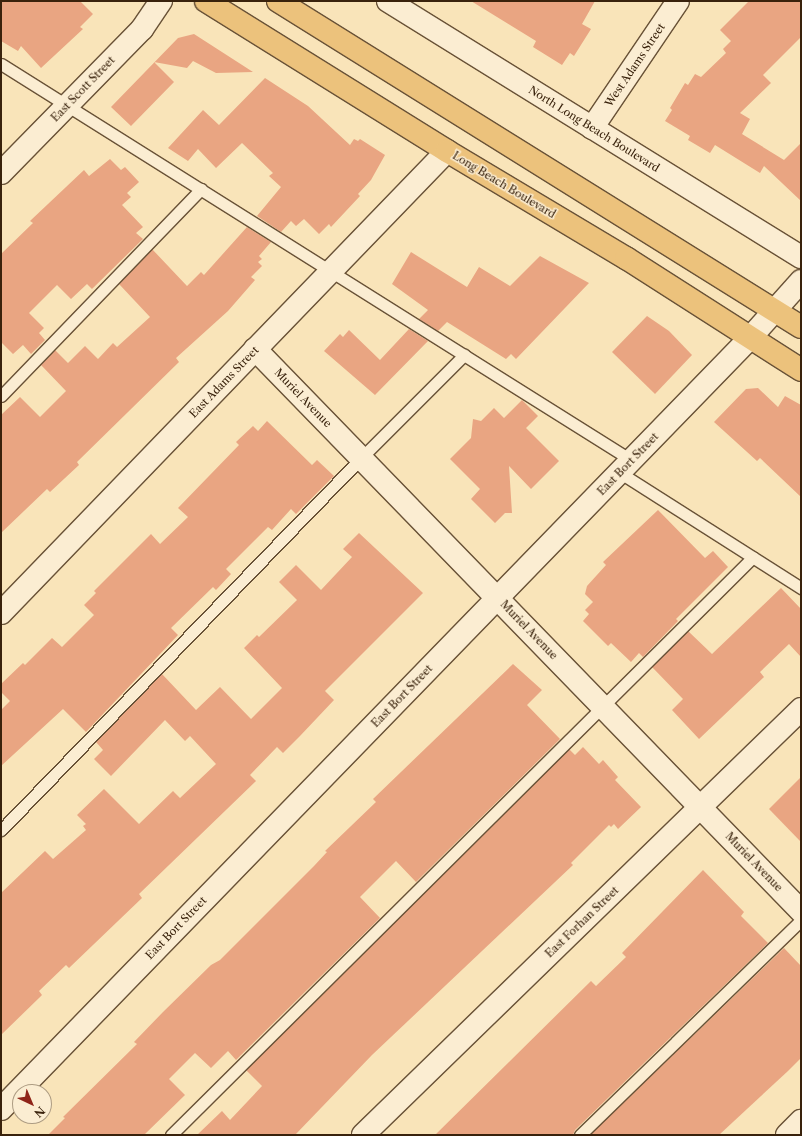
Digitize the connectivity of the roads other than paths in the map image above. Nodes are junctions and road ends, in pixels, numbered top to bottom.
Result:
1 (161, 1) edge
2 (206, 1) edge
3 (278, 1) edge
4 (388, 1) edge
5 (678, 1) edge
6 (1, 64) edge
7 (67, 106) junction
8 (592, 128) junction
9 (447, 151) junction
10 (1, 173) edge
11 (201, 189) junction
12 (801, 257) edge
13 (332, 271) junction
14 (801, 281) edge
15 (774, 311) junction
16 (801, 327) edge
17 (751, 338) junction
18 (255, 349) junction
19 (464, 354) junction
20 (801, 370) edge
21 (1, 396) edge
22 (361, 458) junction
23 (625, 466) junction
24 (753, 557) junction
25 (801, 588) edge
26 (498, 598) junction
27 (1, 613) edge
28 (603, 706) junction
29 (801, 709) edge
30 (701, 807) junction
31 (1, 830) edge
32 (801, 911) edge
33 (801, 920) edge
34 (1, 1109) edge
35 (801, 1121) edge
36 (171, 1135) edge
37 (363, 1135) edge
38 (580, 1135) edge
39 (787, 1135) edge

1 - 7 street, East Scott Street
2 - 9 main road, Long Beach Boulevard
3 - 15 main road
4 - 8 street, North Long Beach Boulevard
5 - 8 street, West Adams Street
6 - 7 lane
7 - 10 street, East Scott Street
7 - 11 lane
8 - 12 street, North Long Beach Boulevard
9 - 13 street, East Adams Street
9 - 17 main road, Long Beach Boulevard
11 - 13 lane
11 - 21 lane
13 - 18 street, East Adams Street
13 - 19 lane
14 - 15 street, East Bort Street
15 - 16 main road
15 - 17 street, East Bort Street
17 - 20 main road, Long Beach Boulevard
17 - 23 street, East Bort Street
18 - 22 street, Muriel Avenue
18 - 27 street, East Adams Street
19 - 22 lane
19 - 23 lane
22 - 26 street, Muriel Avenue
22 - 31 lane
23 - 24 lane
23 - 26 street, East Bort Street
24 - 25 lane
24 - 28 lane
26 - 28 street, Muriel Avenue
26 - 34 street, East Bort Street
28 - 30 street, Muriel Avenue
28 - 36 lane
29 - 30 street, East Forhan Street
30 - 32 street, Muriel Avenue
30 - 37 street, East Forhan Street
33 - 38 lane
35 - 39 street

